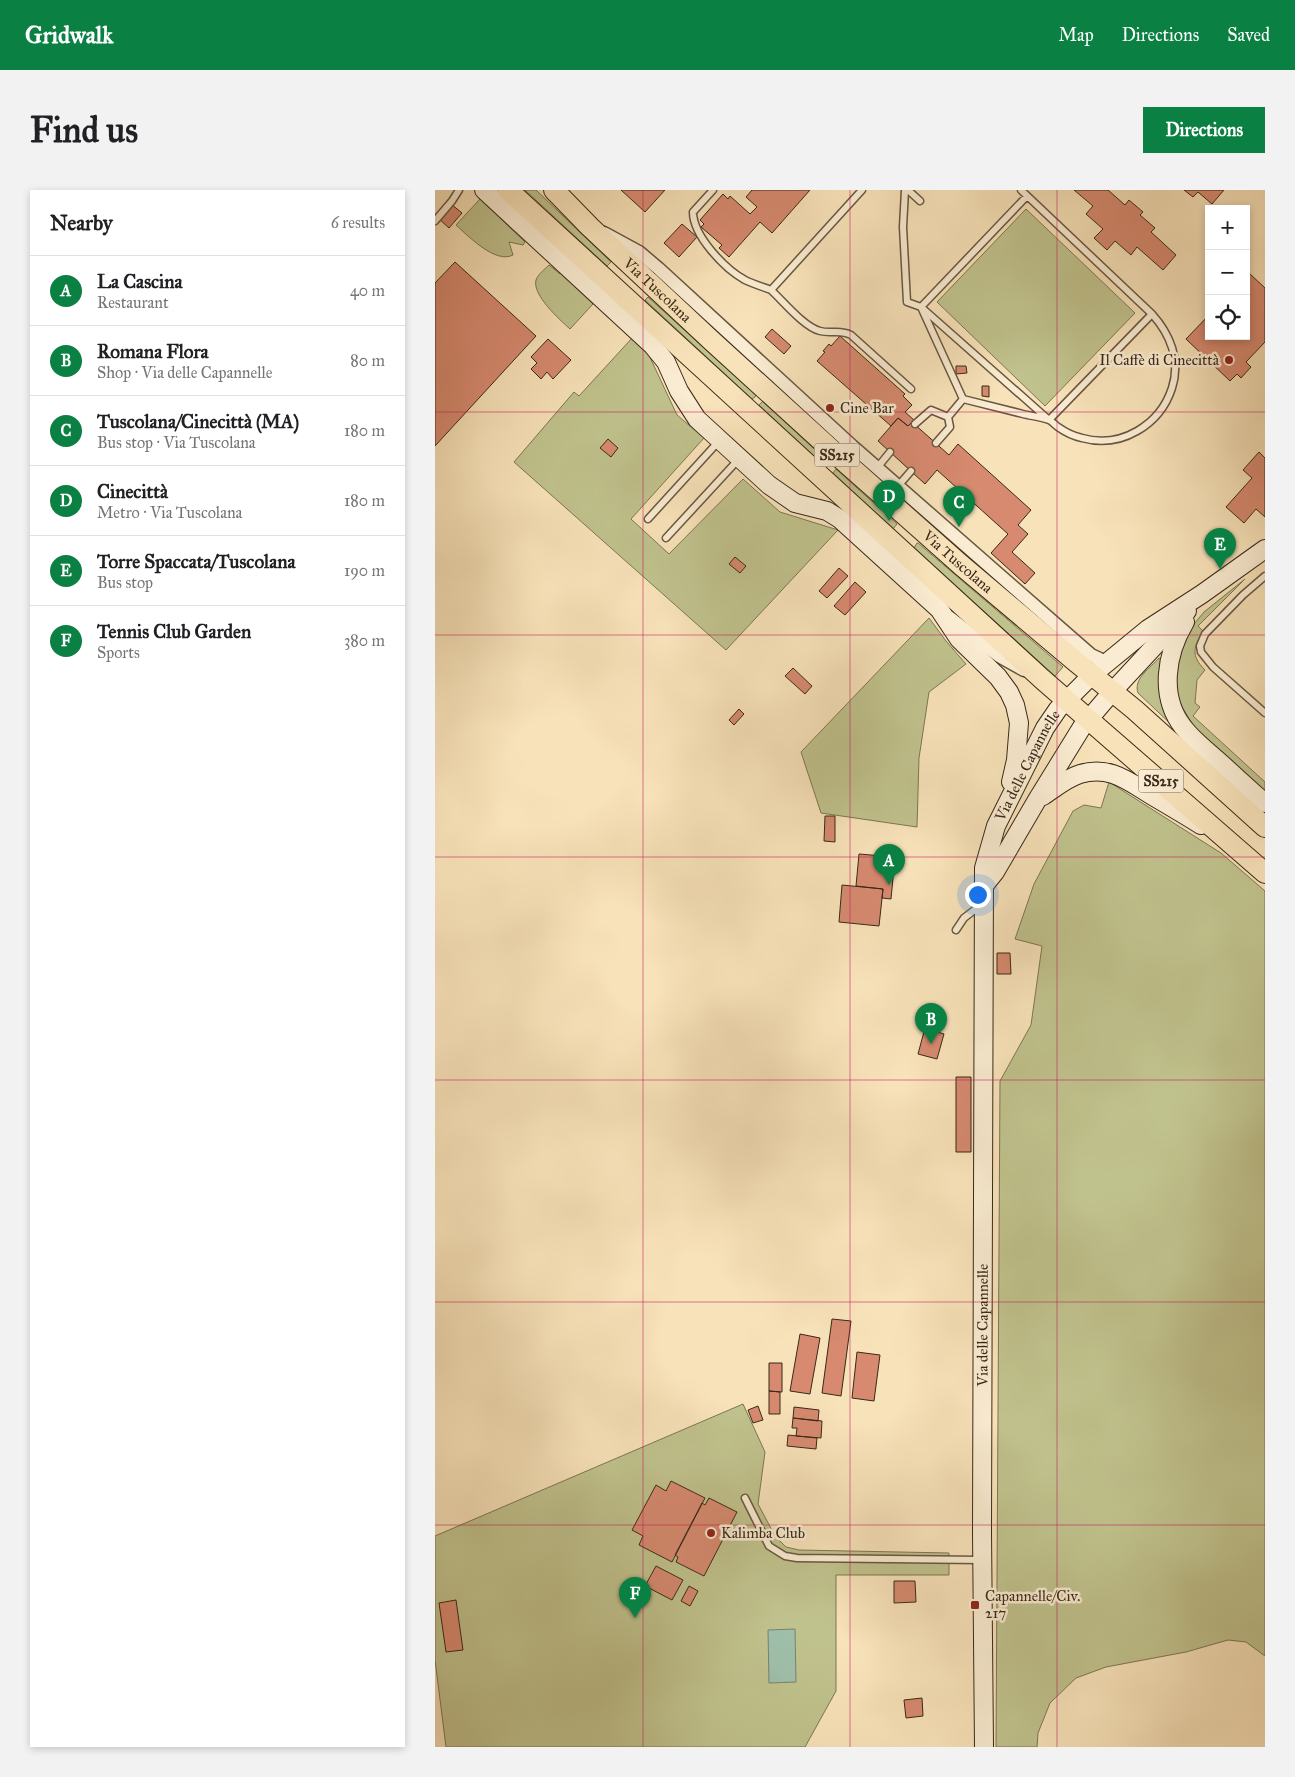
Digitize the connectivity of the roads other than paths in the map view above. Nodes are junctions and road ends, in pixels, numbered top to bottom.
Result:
1 (459, 190) edge
2 (483, 190) edge
3 (508, 190) edge
4 (554, 190) edge
5 (713, 190) edge
6 (862, 190) edge
7 (906, 190) edge
8 (1021, 190) edge
9 (1027, 196) junction
10 (920, 201) dead end
11 (435, 221) edge
12 (590, 227) junction
13 (771, 290) junction
14 (921, 307) junction
15 (1152, 314) junction
16 (911, 389) dead end
17 (963, 400) junction
18 (948, 417) junction
19 (1049, 420) junction
20 (915, 424) dead end
21 (721, 440) junction
22 (936, 443) dead end
23 (890, 452) dead end
24 (740, 458) junction
25 (877, 468) junction
26 (911, 471) dead end
27 (898, 486) junction
28 (648, 520) dead end
29 (666, 538) dead end
30 (1265, 549) edge
31 (1265, 576) edge
32 (1202, 594) junction
33 (939, 609) junction
34 (1099, 669) junction
35 (1042, 679) junction
36 (1112, 692) junction
37 (1067, 700) junction
38 (1265, 713) edge
39 (1088, 719) junction
40 (1037, 800) junction
41 (1265, 803) edge
42 (996, 826) junction
43 (1265, 827) edge
44 (1232, 844) junction
45 (1265, 873) edge
46 (983, 895) junction
47 (956, 930) dead end
48 (745, 1498) dead end
49 (982, 1560) junction
50 (984, 1747) edge

1 - 11 lane
2 - 21 street, Via Tuscolana
3 - 35 main road, Via Tuscolana / SS215
4 - 12 main road, Via Tuscolana / SS215
5 - 13 lane
6 - 13 lane
7 - 10 lane
7 - 14 lane
8 - 9 lane
9 - 14 lane
9 - 15 lane
12 - 25 street, Via Tuscolana
12 - 34 main road, Via Tuscolana / SS215
13 - 16 lane
14 - 17 lane
14 - 19 lane
15 - 19 lane
15 - 19 lane
17 - 18 lane
17 - 19 lane
18 - 20 lane
18 - 22 lane
21 - 24 street, Via Tuscolana
21 - 28 lane
23 - 25 lane
24 - 29 lane
24 - 33 street, Via Tuscolana
25 - 27 street, Via Tuscolana
26 - 27 lane
27 - 34 street, Via Tuscolana
30 - 32 street
31 - 38 lane
32 - 34 street, Via delle Capannelle
32 - 36 street, Via delle Capannelle
32 - 41 street
33 - 35 street, Via Tuscolana
33 - 42 street
34 - 36 main road, Via Tuscolana / SS215
34 - 37 street, Via delle Capannelle
35 - 37 main road, Via Tuscolana / SS215
36 - 39 street, Via delle Capannelle
36 - 43 main road, Via Tuscolana / SS215
37 - 39 main road, Via Tuscolana / SS215
37 - 42 street, Via delle Capannelle
39 - 40 street, Via delle Capannelle
39 - 44 main road, Via Tuscolana / SS215
40 - 44 street, Via delle Capannelle
40 - 46 street, Via delle Capannelle
42 - 46 street, Via delle Capannelle
44 - 45 main road, Via Tuscolana / SS215
46 - 47 lane, Via delle Capannelle
46 - 49 street, Via delle Capannelle
48 - 49 lane
49 - 50 street, Via delle Capannelle

